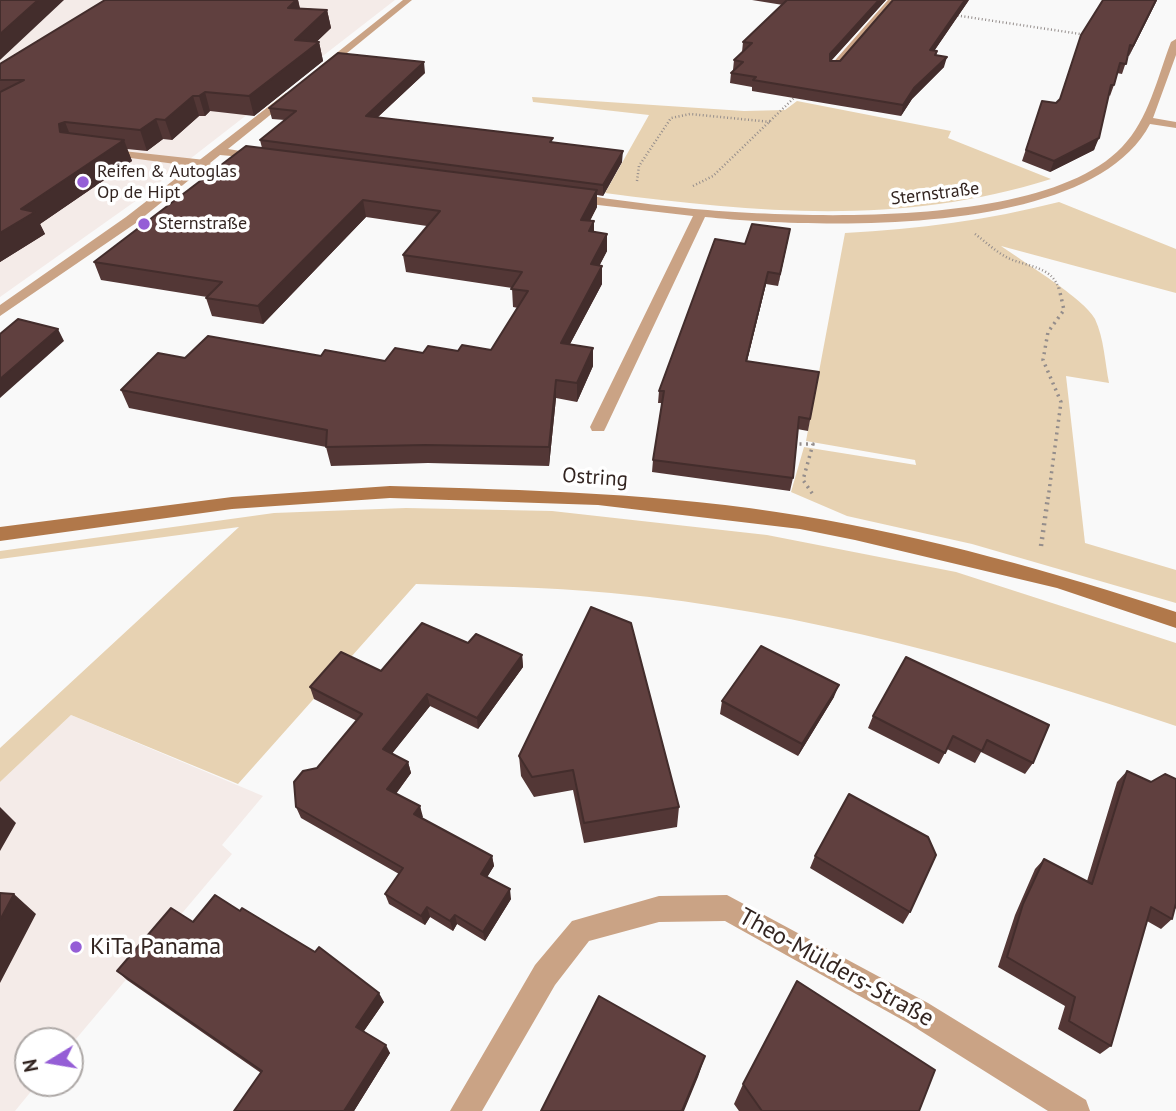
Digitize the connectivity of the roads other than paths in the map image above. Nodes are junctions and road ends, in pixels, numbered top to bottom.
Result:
1 (408, 0) edge
2 (893, 0) edge
3 (1176, 42) edge
4 (834, 68) edge
5 (317, 73) edge
6 (296, 91) edge
7 (1146, 120) junction
8 (1176, 125) edge
9 (86, 150) edge
10 (220, 152) junction
11 (272, 159) edge
12 (205, 164) junction
13 (557, 196) edge
14 (700, 215) junction
15 (0, 312) edge
16 (598, 427) dead end
17 (0, 534) edge
18 (1176, 620) edge
19 (465, 1111) edge
20 (1075, 1111) edge

1 - 5 street
2 - 4 street
3 - 7 street, Sternstraße
6 - 10 street
7 - 8 street
7 - 14 street, Sternstraße
9 - 12 street
10 - 11 street
10 - 12 street
12 - 15 street
13 - 14 street, Sternstraße
14 - 16 street
17 - 18 main road, Ostring
19 - 20 street, Theo-Mülders-Straße

